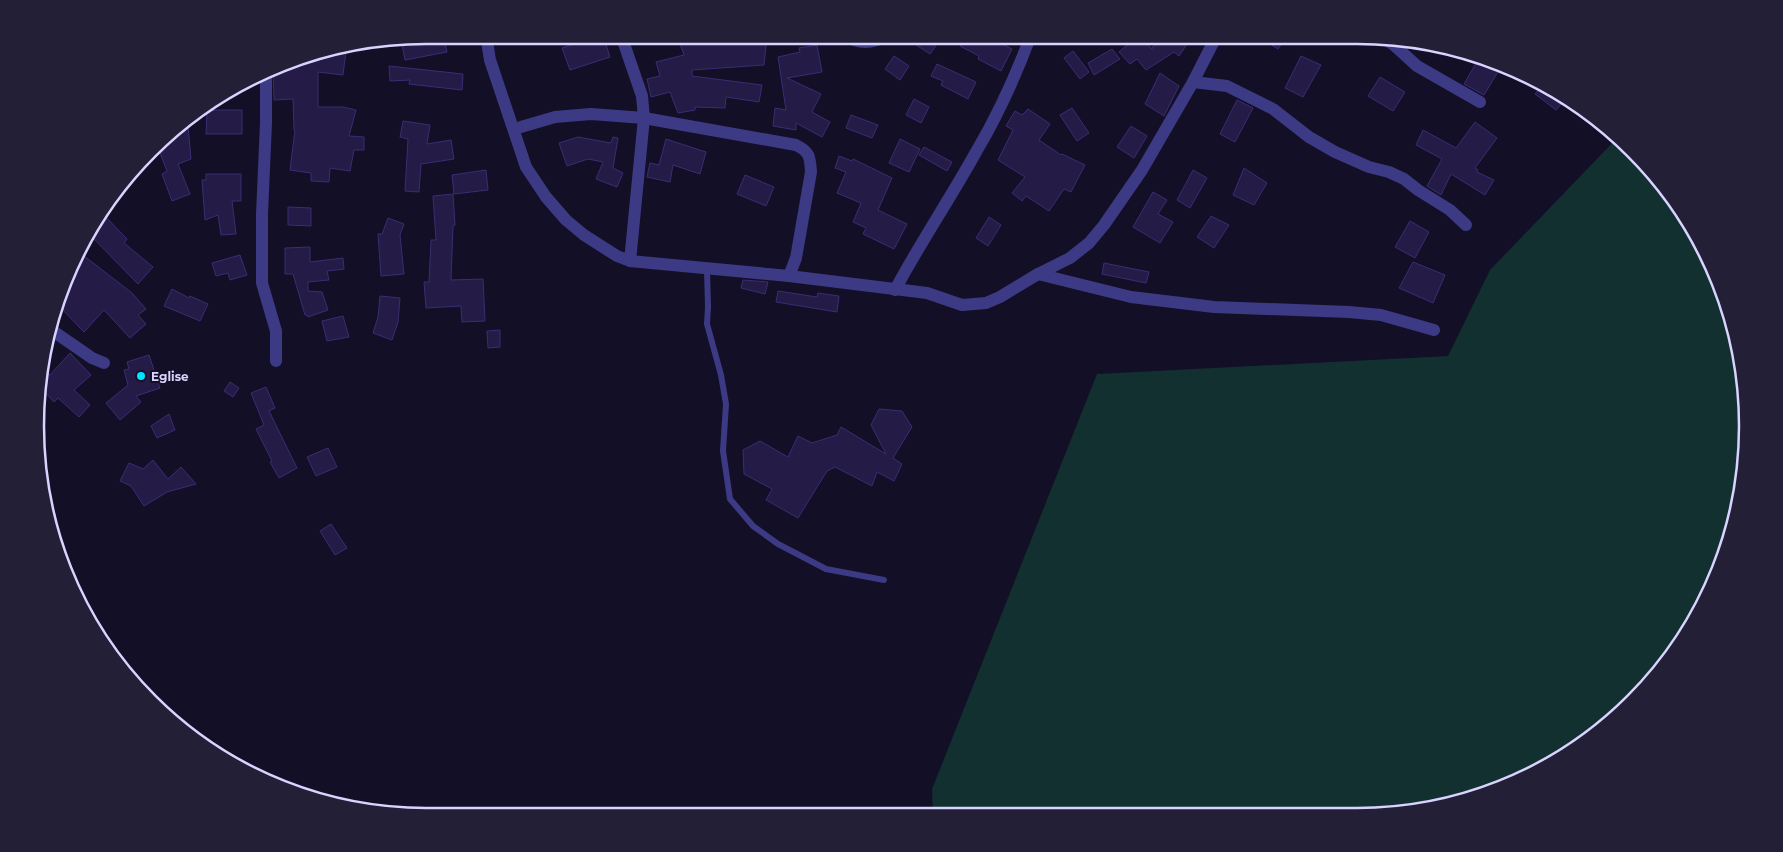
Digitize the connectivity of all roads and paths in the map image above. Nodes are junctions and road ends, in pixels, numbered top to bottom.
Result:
1 (487, 44) edge
2 (624, 44) edge
3 (1028, 44) edge
4 (1212, 44) edge
5 (1395, 46) edge
6 (266, 79) edge
7 (1193, 82) junction
8 (1480, 102) dead end
9 (644, 118) junction
10 (514, 129) junction
11 (1466, 225) dead end
12 (630, 261) junction
13 (707, 269) junction
14 (1038, 274) junction
15 (789, 276) junction
16 (895, 290) junction
17 (1434, 330) dead end
18 (56, 333) edge
19 (276, 361) dead end
20 (104, 363) dead end
21 (884, 580) dead end

1 - 10 street
2 - 9 street
3 - 16 street
4 - 7 street
5 - 8 street
6 - 19 street
7 - 11 street
7 - 14 street
9 - 10 street
9 - 12 street
9 - 15 street
10 - 12 street
12 - 13 street
13 - 15 street
13 - 21 lane
14 - 16 street
14 - 17 street
15 - 16 street
18 - 20 street

